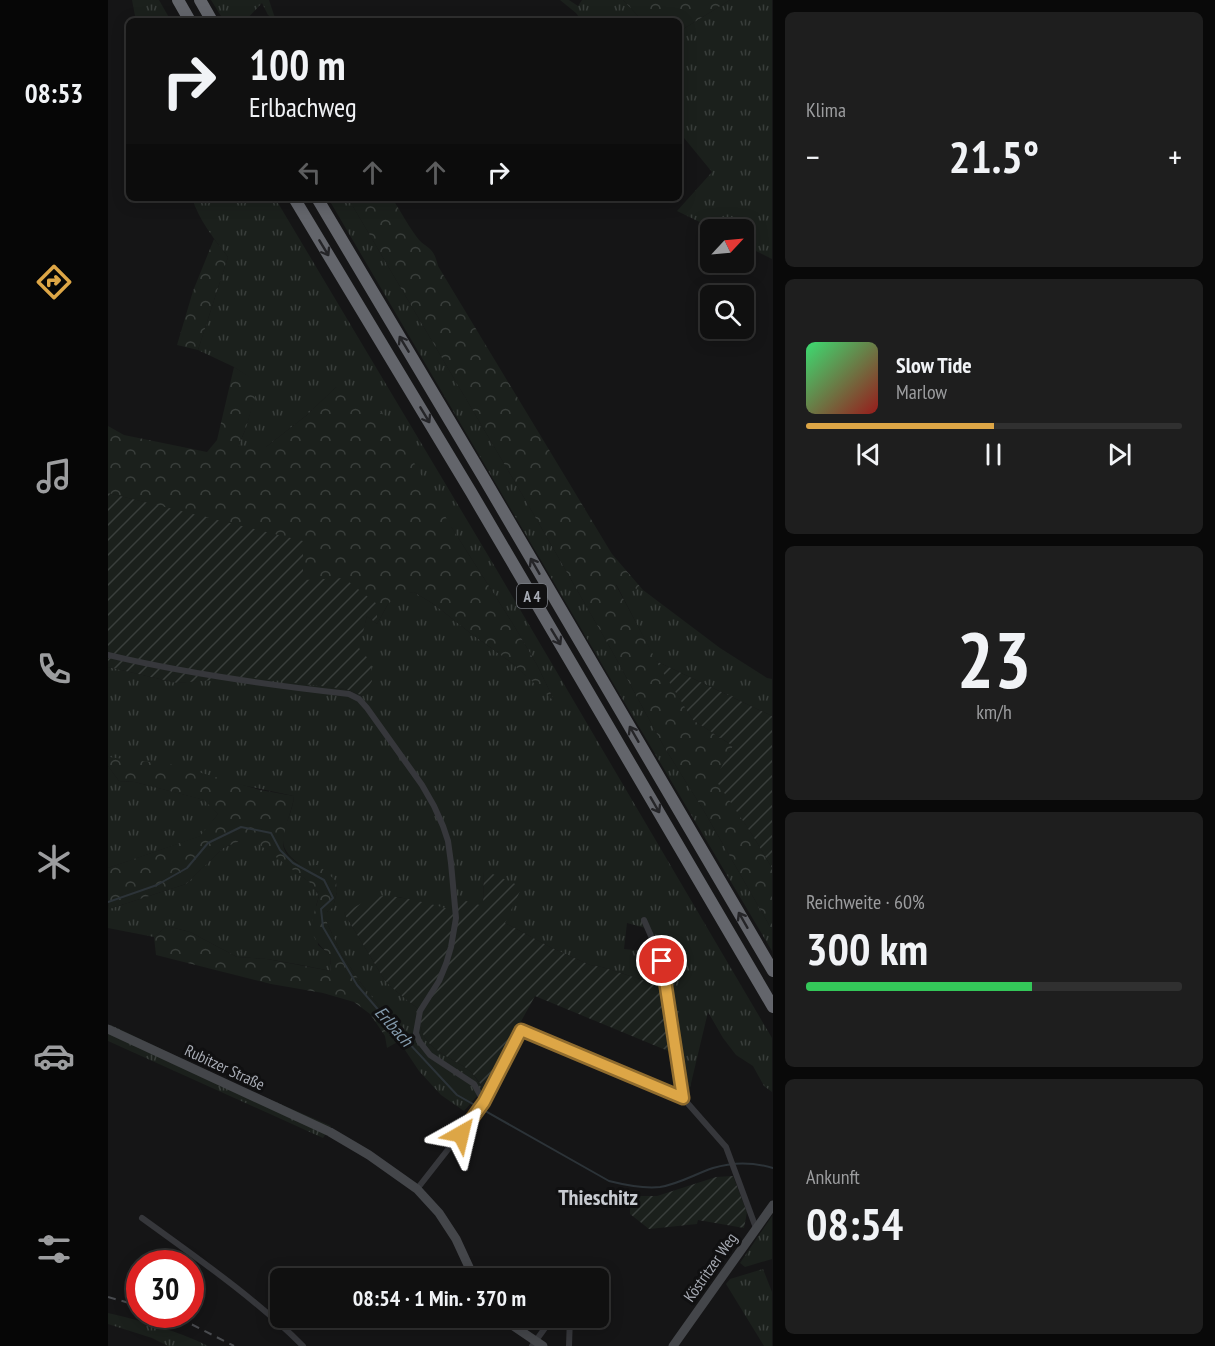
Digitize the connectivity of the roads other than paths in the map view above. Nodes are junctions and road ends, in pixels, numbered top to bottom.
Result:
1 (178, 0) edge
2 (200, 0) edge
3 (188, 18) edge
4 (210, 18) edge
5 (296, 201) edge
6 (319, 201) edge
7 (108, 655) edge
8 (644, 920) dead end
9 (772, 971) edge
10 (769, 1001) edge
11 (108, 1029) edge
12 (683, 1098) junction
13 (482, 1104) junction
14 (417, 1189) junction
15 (772, 1206) edge
16 (142, 1218) dead end
17 (756, 1228) junction
18 (469, 1268) edge
19 (515, 1328) edge
20 (546, 1328) edge
21 (570, 1328) edge
22 (537, 1344) edge
23 (303, 1346) edge
24 (569, 1346) edge
25 (673, 1346) edge

1 - 3 highway
2 - 4 highway
5 -> 10 highway, A 4
9 -> 6 highway, A 4
7 - 13 street
8 - 12 street
11 - 14 main road, Rubitzer Straße
12 - 13 street
12 - 17 street
13 - 14 street
14 - 18 main road, Rubitzer Straße
15 - 17 main road, Köstritzer Weg
16 - 23 street
17 - 25 main road, Köstritzer Weg
19 - 22 main road
20 - 22 street
21 - 24 street

